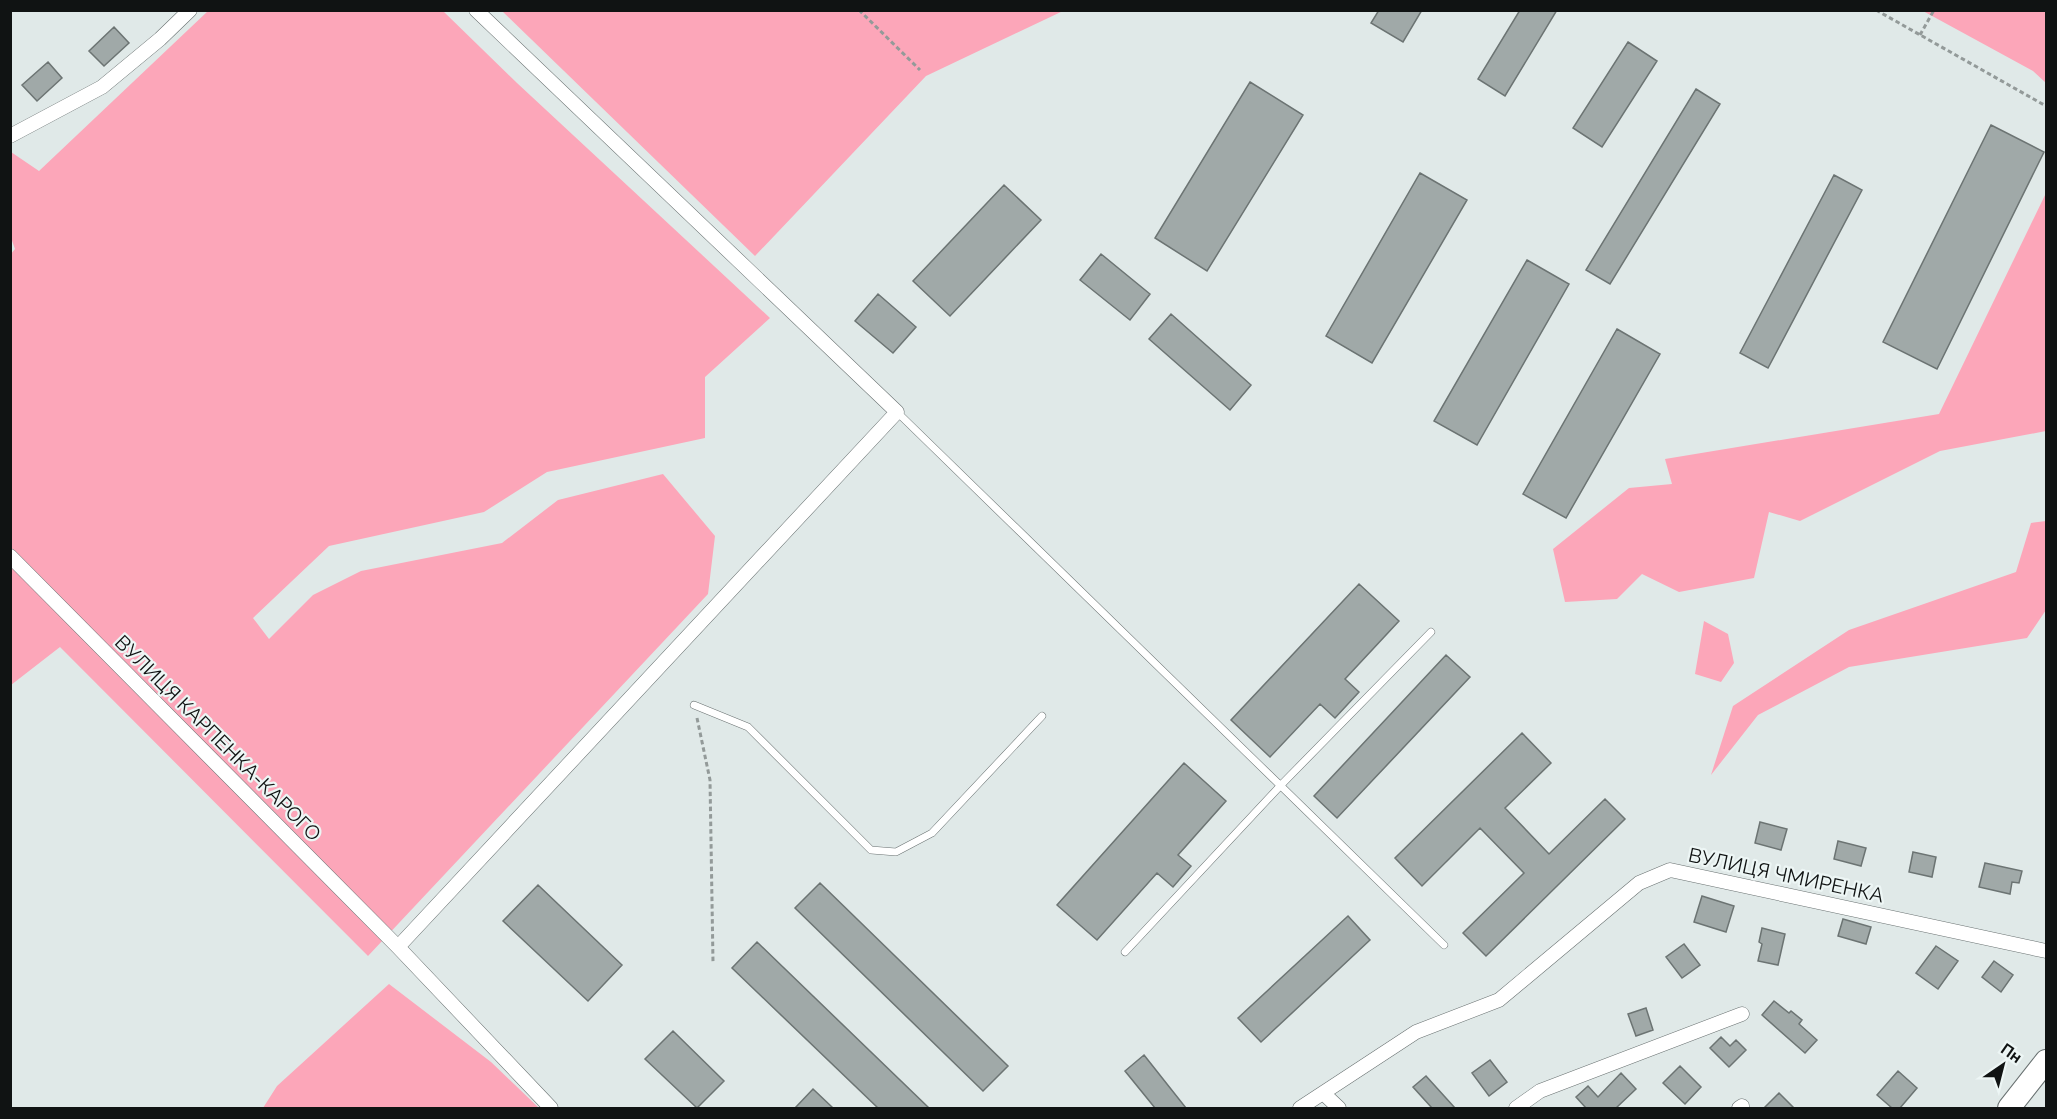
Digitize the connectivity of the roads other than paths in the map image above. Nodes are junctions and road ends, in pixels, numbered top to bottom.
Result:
1 (190, 10) edge
2 (476, 10) edge
3 (10, 136) edge
4 (897, 411) junction
5 (10, 556) edge
6 (1431, 632) dead end
7 (694, 705) road end
8 (1042, 716) dead end
9 (1281, 785) junction
10 (1444, 945) dead end
11 (398, 947) junction
12 (2046, 951) edge
13 (1125, 952) dead end
14 (1742, 1014) dead end
15 (2046, 1061) edge
16 (1323, 1093) junction
17 (552, 1108) edge
18 (1300, 1108) edge
19 (1339, 1108) edge
20 (1516, 1108) edge
21 (2009, 1108) edge

1 - 3 street
2 - 4 street
4 - 9 lane
4 - 11 street
5 - 11 street, ВУЛИЦЯ КАРПЕНКА-КАРОГО
6 - 9 lane
7 - 8 lane
9 - 10 lane
9 - 13 lane
11 - 17 street, ВУЛИЦЯ КАРПЕНКА-КАРОГО
12 - 16 street, ВУЛИЦЯ ЧМИРЕНКА
14 - 20 street
15 - 21 main road
16 - 18 street, ВУЛИЦЯ ЧМИРЕНКА
16 - 19 street

